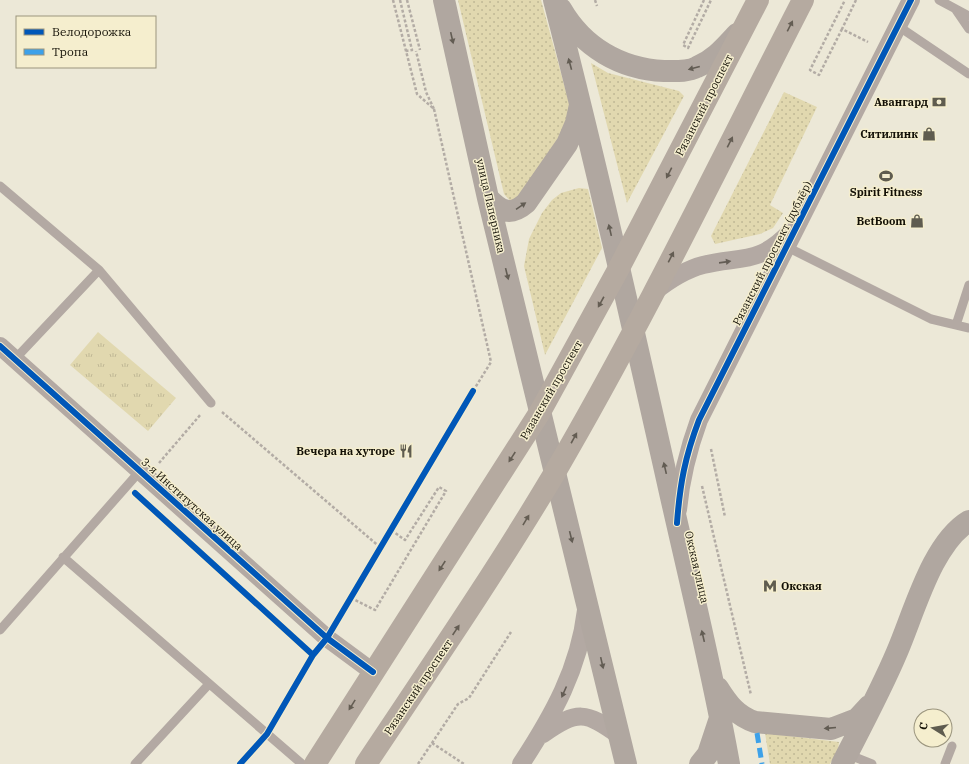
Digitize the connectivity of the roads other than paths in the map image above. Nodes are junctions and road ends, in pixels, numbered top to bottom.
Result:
1 (444, 0) edge
2 (555, 0) edge
3 (758, 0) edge
4 (804, 0) edge
5 (911, 0) edge
6 (939, 0) edge
7 (954, 8) junction
8 (969, 16) edge
9 (744, 26) junction
10 (898, 26) junction
11 (969, 29) edge
12 (969, 74) edge
13 (580, 102) junction
14 (0, 186) edge
15 (488, 198) junction
16 (796, 227) junction
17 (787, 247) junction
18 (619, 268) junction
19 (99, 270) junction
20 (969, 285) edge
21 (652, 293) junction
22 (956, 325) junction
23 (969, 328) edge
24 (633, 329) junction
25 (0, 346) edge
26 (15, 359) junction
27 (211, 403) road end
28 (540, 412) junction
29 (140, 471) junction
30 (555, 472) junction
31 (969, 521) edge
32 (677, 522) junction
33 (63, 557) junction
34 (588, 601) junction
35 (0, 630) edge
36 (710, 667) junction
37 (373, 672) junction
38 (209, 684) junction
39 (874, 701) junction
40 (720, 715) junction
41 (539, 737) junction
42 (620, 739) junction
43 (951, 748) edge
44 (845, 759) edge
45 (135, 764) edge
46 (302, 764) edge
47 (315, 764) edge
48 (366, 764) edge
49 (521, 764) edge
50 (626, 764) edge
51 (636, 764) edge
52 (700, 764) edge
53 (729, 764) edge
54 (872, 764) edge
55 (945, 764) edge

1 -> 15 main road, улица Паперника
9 -> 2 main road
13 -> 2 main road
3 - 9 main road, Рязанский проспект
21 -> 4 main road, Рязанский проспект
5 - 10 street, Рязанский проспект (дублёр)
6 - 7 lane
7 - 8 lane
7 - 11 lane
9 -> 18 main road, Рязанский проспект
10 - 12 lane
10 - 16 street, Рязанский проспект (дублёр)
15 -> 13 main road
18 -> 13 main road
14 - 19 lane
15 -> 28 main road, улица Паперника
16 - 17 street, Рязанский проспект (дублёр)
21 -> 16 street
17 - 22 lane
17 - 32 street, Рязанский проспект (дублёр)
18 - 24 main road, Окская улица
18 -> 28 main road, Рязанский проспект
19 - 26 lane
19 - 27 lane
20 - 22 lane
21 - 24 main road, Рязанский проспект
22 - 23 lane
30 -> 24 main road, Рязанский проспект
32 -> 24 main road, Окская улица
25 - 26 street, 3-я Институтская улица
26 - 29 street, 3-я Институтская улица
28 - 30 main road
28 -> 37 main road, Рязанский проспект
29 - 33 lane
29 - 37 street, 3-я Институтская улица
30 -> 34 main road
48 -> 30 main road, Рязанский проспект
31 - 39 main road
36 -> 32 main road, Окская улица
33 - 35 lane
33 - 38 lane
34 -> 41 street
34 -> 42 main road
39 -> 36 main road
36 - 40 main road, Окская улица
37 -> 47 main road, Рязанский проспект
38 - 45 lane
38 - 46 lane
39 - 44 main road
40 - 52 main road
40 - 53 main road, Окская улица
41 - 42 street
41 - 49 street
42 - 50 main road
42 - 51 main road
43 - 55 lane
44 - 54 lane

